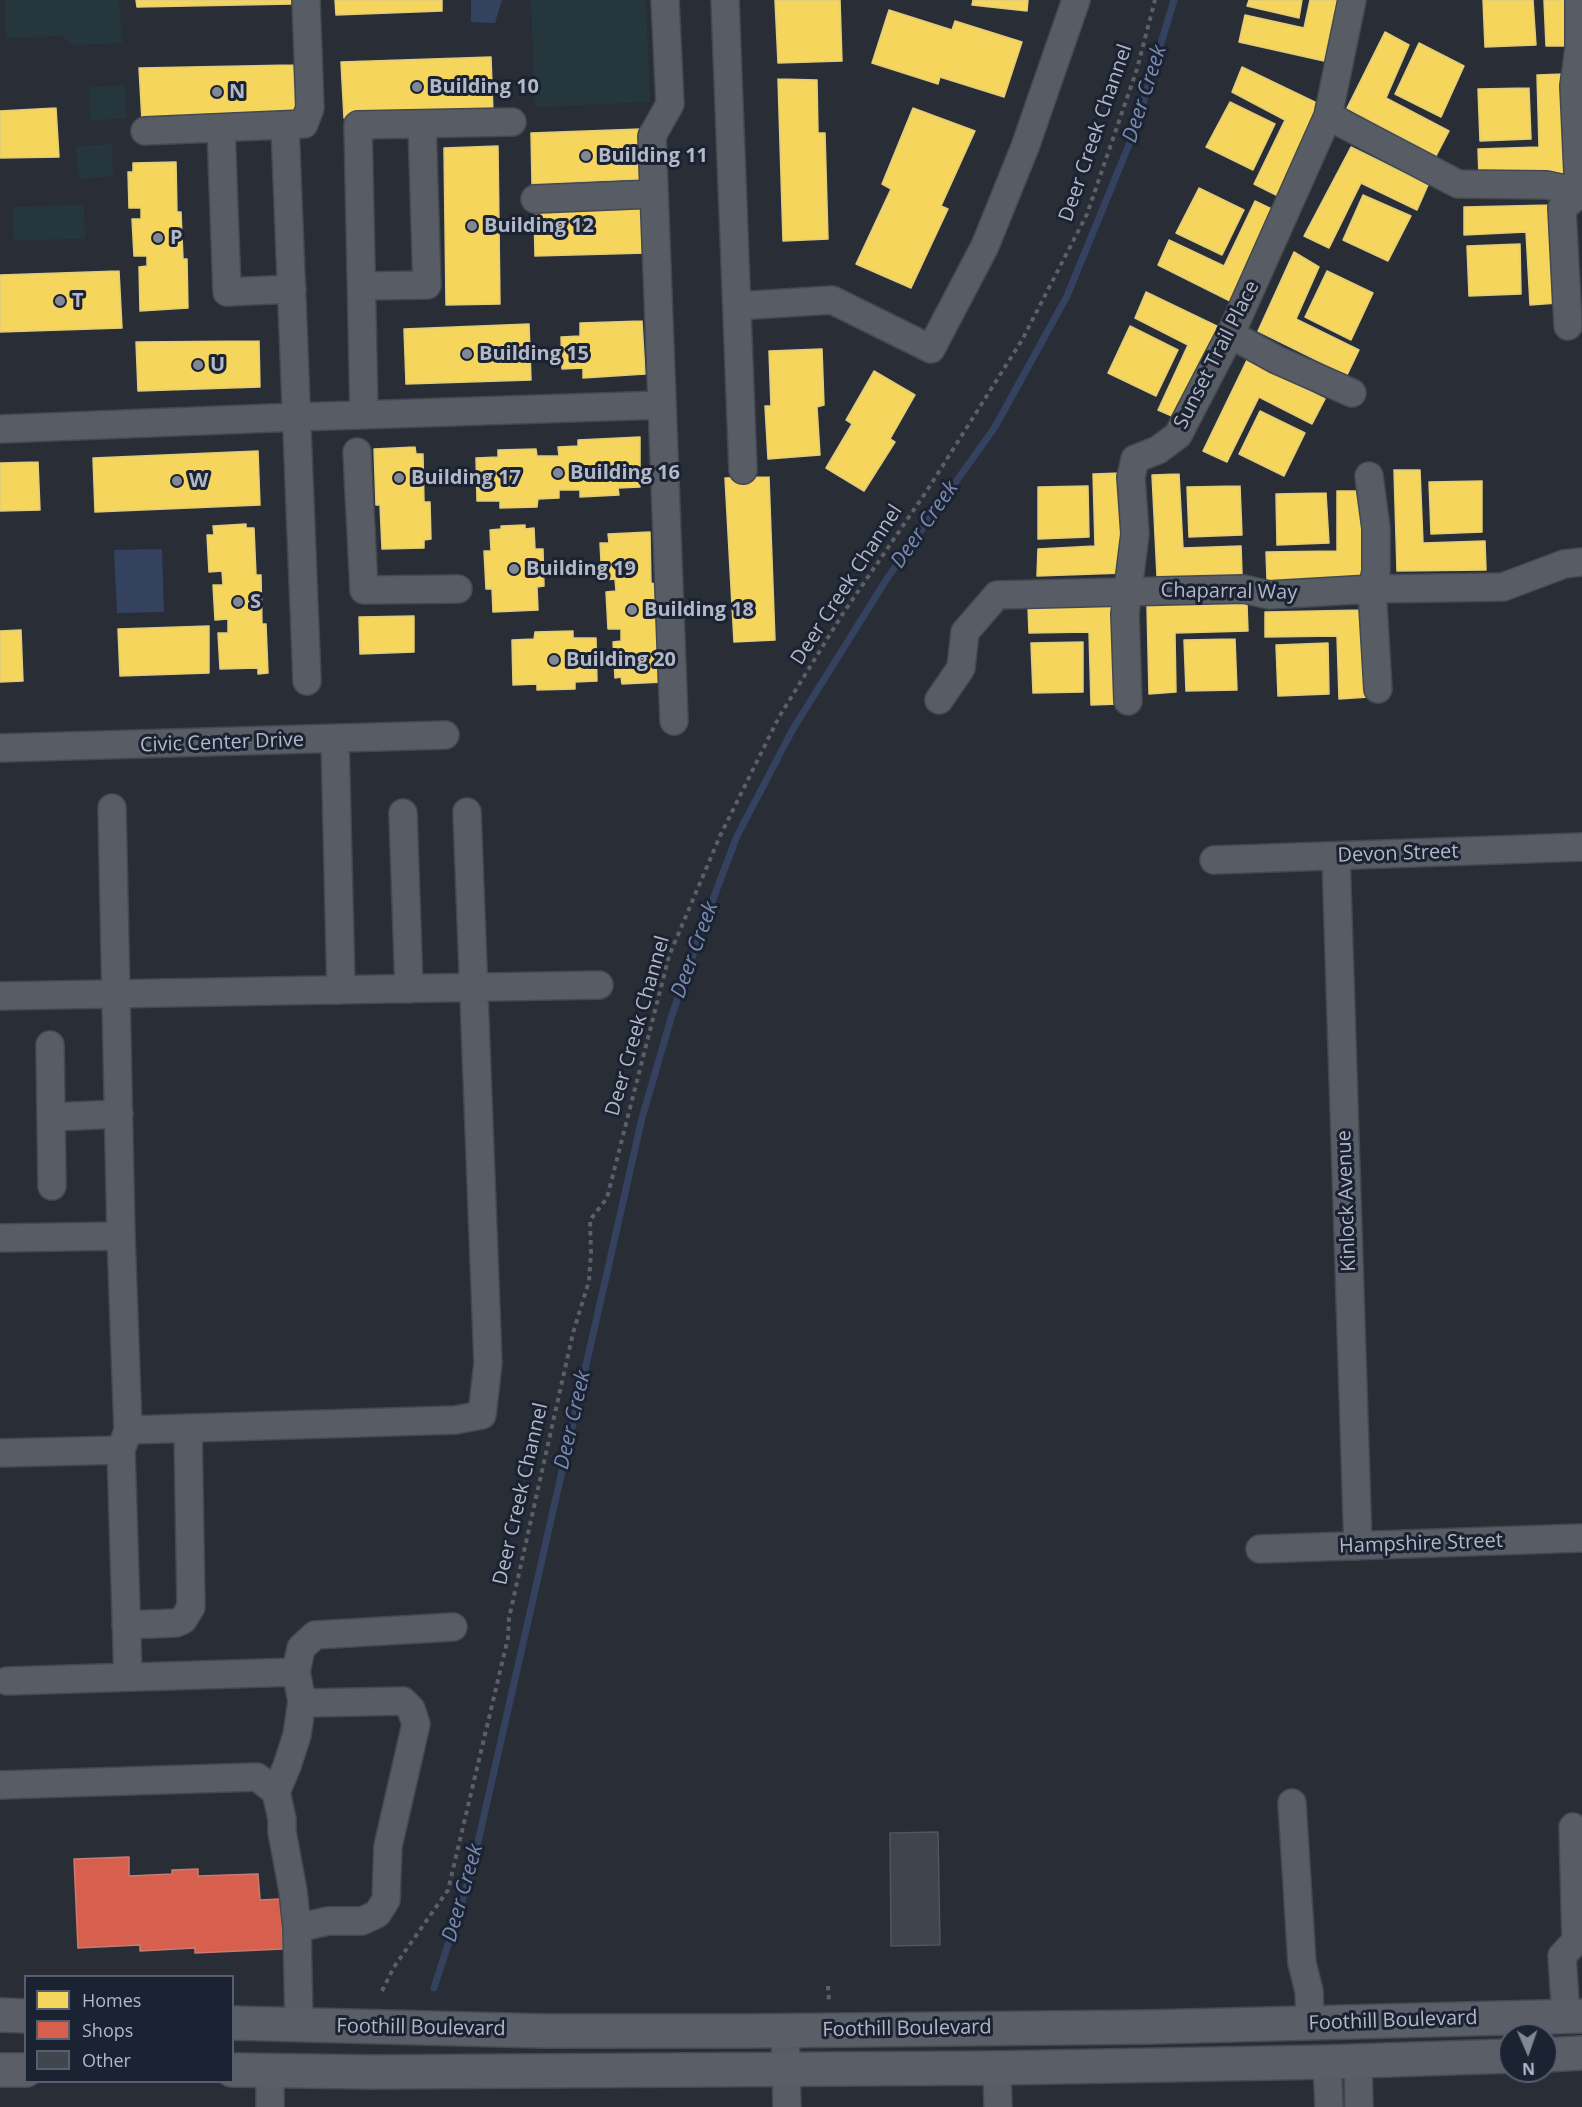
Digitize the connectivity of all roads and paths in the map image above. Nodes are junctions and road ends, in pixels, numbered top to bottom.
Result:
1 (306, 0) edge
2 (665, 0) edge
3 (725, 0) edge
4 (1076, 0) edge
5 (1155, 0) edge
6 (1353, 0) edge
7 (1579, 0) edge
8 (1328, 116) junction
9 (512, 122) dead end
10 (423, 124) junction
11 (285, 126) junction
12 (221, 128) junction
13 (146, 131) dead end
14 (654, 194) junction
15 (1580, 194) edge
16 (535, 199) dead end
17 (362, 286) junction
18 (292, 289) junction
19 (737, 306) junction
20 (1568, 326) dead end
21 (1230, 334) junction
22 (1352, 393) dead end
23 (662, 405) junction
24 (364, 414) junction
25 (297, 417) junction
26 (0, 429) edge
27 (357, 452) dead end
28 (743, 470) dead end
29 (1369, 476) dead end
30 (1582, 561) edge
31 (458, 589) dead end
32 (1372, 589) junction
33 (1130, 591) junction
34 (307, 681) dead end
35 (1378, 689) dead end
36 (939, 700) dead end
37 (1128, 701) dead end
38 (674, 721) dead end
39 (445, 735) dead end
40 (335, 739) junction
41 (0, 748) edge
42 (112, 808) dead end
43 (403, 813) dead end
44 (467, 813) dead end
45 (1582, 847) edge
46 (1336, 857) junction
47 (1214, 860) dead end
48 (599, 985) dead end
49 (475, 987) junction
50 (409, 989) junction
51 (341, 990) junction
52 (117, 995) junction
53 (0, 996) edge
54 (50, 1045) dead end
55 (119, 1114) junction
56 (51, 1117) junction
57 (52, 1186) dead end
58 (121, 1236) junction
59 (0, 1238) edge
60 (188, 1429) junction
61 (124, 1440) junction
62 (0, 1453) edge
63 (1582, 1538) edge
64 (1358, 1546) junction
65 (1260, 1549) dead end
66 (126, 1625) junction
67 (453, 1627) dead end
68 (296, 1672) junction
69 (128, 1677) junction
70 (7, 1681) dead end
71 (302, 1701) junction
72 (0, 1785) edge
73 (276, 1792) junction
74 (1292, 1803) dead end
75 (1573, 1827) dead end
76 (297, 1928) junction
77 (828, 1986) dead end
78 (382, 1991) dead end
79 (829, 2002) dead end
80 (0, 2015) edge
81 (24, 2016) edge
82 (1574, 2016) edge
83 (234, 2023) edge
84 (1310, 2024) junction
85 (299, 2025) junction
86 (785, 2031) junction
87 (1582, 2054) edge
88 (1558, 2055) edge
89 (1498, 2056) edge
90 (1342, 2062) junction
91 (997, 2068) junction
92 (786, 2069) junction
93 (0, 2070) edge
94 (24, 2070) edge
95 (234, 2070) edge
96 (270, 2070) junction
97 (270, 2107) edge
98 (788, 2107) edge
99 (998, 2107) edge
100 (1329, 2107) edge
101 (1359, 2107) edge

1 - 11 street
2 - 14 street
3 - 19 street
4 - 19 street
5 - 78 path, Deer Creek Channel
6 - 8 street, Sunset Trail Place
7 - 15 street
8 - 15 street
8 - 21 street, Sunset Trail Place
9 - 10 street
10 - 17 street
10 - 17 street
11 - 12 street
11 - 18 street
12 - 13 street
12 - 18 street
14 - 16 street
14 - 23 street
15 - 20 street
17 - 24 street
18 - 25 street
19 - 28 street
21 - 22 street
21 - 33 street, Sunset Trail Place
23 - 24 street
23 - 38 street
24 - 25 street
25 - 26 street
25 - 34 street
27 - 31 street
29 - 32 street
30 - 32 street, Chaparral Way
32 - 33 street, Chaparral Way
32 - 35 street
33 - 36 street, Chaparral Way
33 - 37 street, Sunset Trail Place
39 - 40 street, Civic Center Drive
40 - 41 street, Civic Center Drive
40 - 51 street
42 - 52 street
43 - 50 street
44 - 49 street
45 - 46 street, Devon Street
46 - 47 street, Devon Street
46 - 64 street, Kinlock Avenue
48 - 49 street
49 - 50 street
49 - 60 street
50 - 51 street
51 - 52 street
52 - 53 street
52 - 55 street
54 - 56 street
55 - 56 street
55 - 58 street
56 - 57 street
58 - 59 street
58 - 61 street
60 - 61 street
60 - 66 street
61 - 62 street
61 - 66 street
63 - 64 street, Hampshire Street
64 - 65 street, Hampshire Street
66 - 69 street
67 - 68 street
68 - 69 street
68 - 71 street
69 - 70 street
71 - 73 street
71 - 76 street
72 - 73 street
73 - 76 street
74 - 84 street
75 - 82 street
76 - 85 street
77 - 79 path
80 - 81 main road
82 - 84 main road, Foothill Boulevard
83 - 85 main road, Foothill Boulevard
84 - 86 main road, Foothill Boulevard
85 - 86 main road, Foothill Boulevard
86 - 92 street
87 - 88 main road
89 - 90 main road, Foothill Boulevard
90 - 91 main road, Foothill Boulevard
90 - 100 street
90 - 101 street
91 - 92 main road, Foothill Boulevard
91 - 99 street
92 - 96 main road, Foothill Boulevard
92 - 98 street
93 - 94 main road
95 - 96 main road, Foothill Boulevard
96 - 97 street

